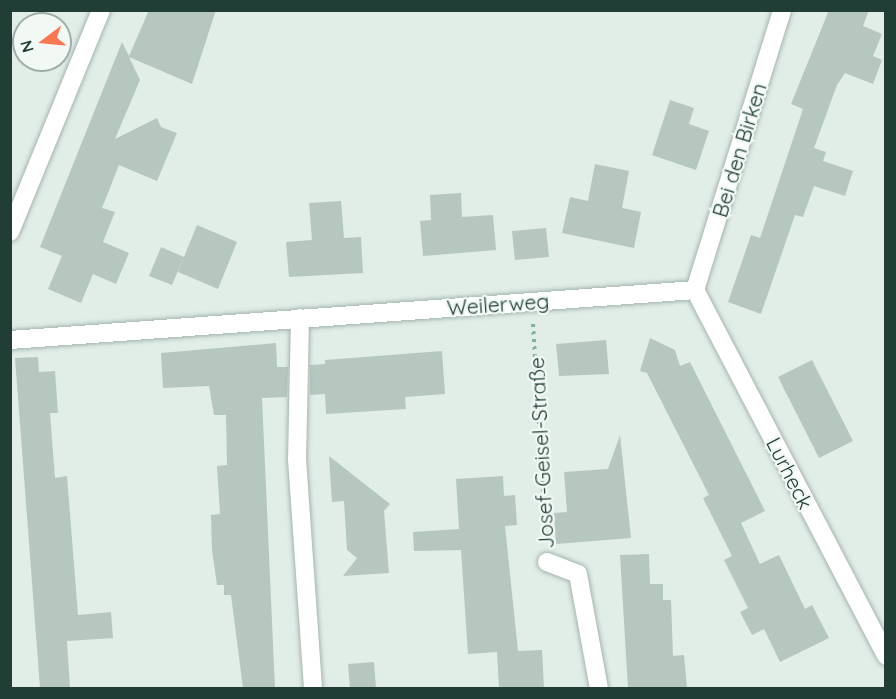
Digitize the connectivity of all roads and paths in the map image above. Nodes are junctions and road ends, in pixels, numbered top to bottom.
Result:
1 (101, 10) edge
2 (782, 10) edge
3 (10, 232) edge
4 (695, 290) junction
5 (532, 302) junction
6 (300, 318) junction
7 (10, 340) edge
8 (547, 562) joint
9 (885, 656) edge
10 (313, 688) edge
11 (599, 688) edge

1 - 3 street
2 - 4 street, Bei den Birken
4 - 5 street, Weilerweg
4 - 9 street, Lurheck
5 - 6 street, Weilerweg
5 - 8 path, Josef-Geisel-Straße
6 - 7 street, Weilerweg
6 - 10 street
8 - 11 street, Josef-Geisel-Straße

